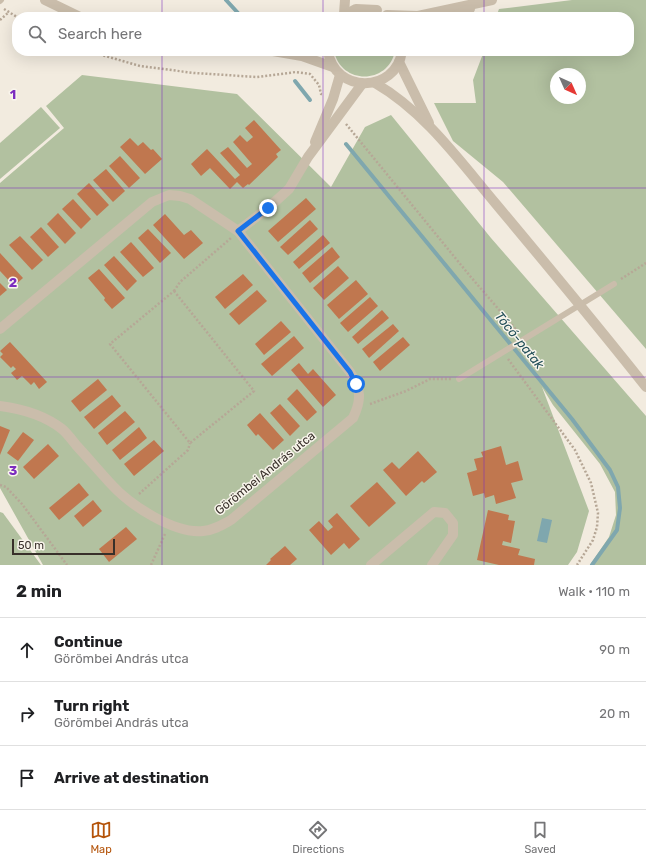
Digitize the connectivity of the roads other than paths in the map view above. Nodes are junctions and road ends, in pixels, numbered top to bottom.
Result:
1 (45, 0) edge
2 (345, 0) edge
3 (369, 0) edge
4 (488, 1) edge
5 (377, 10) junction
6 (70, 12) edge
7 (344, 12) edge
8 (350, 12) edge
9 (381, 12) edge
10 (437, 12) edge
11 (465, 12) edge
12 (302, 56) edge
13 (328, 56) edge
14 (401, 56) edge
15 (399, 62) junction
16 (333, 67) junction
17 (340, 75) junction
18 (375, 83) junction
19 (362, 84) junction
20 (432, 128) junction
21 (308, 157) junction
22 (238, 231) junction
23 (614, 284) road end
24 (580, 304) junction
25 (0, 330) edge
26 (459, 380) road end
27 (646, 387) edge
28 (0, 406) edge
29 (371, 565) edge
30 (432, 565) edge

1 - 6 street
2 - 7 street
3 - 5 street
4 - 10 street
4 - 11 street
5 - 8 street
5 - 9 street
12 - 16 street
13 - 16 street
14 - 15 street
15 - 18 street
15 - 20 street
16 - 17 street
17 - 19 street
17 - 21 street
18 - 19 street
18 - 20 street
19 - 21 street
20 - 24 street
21 - 22 street
22 - 25 street
22 - 28 street, Görömbei András utca
23 - 24 lane
24 - 26 lane
24 - 27 street
29 - 30 street

